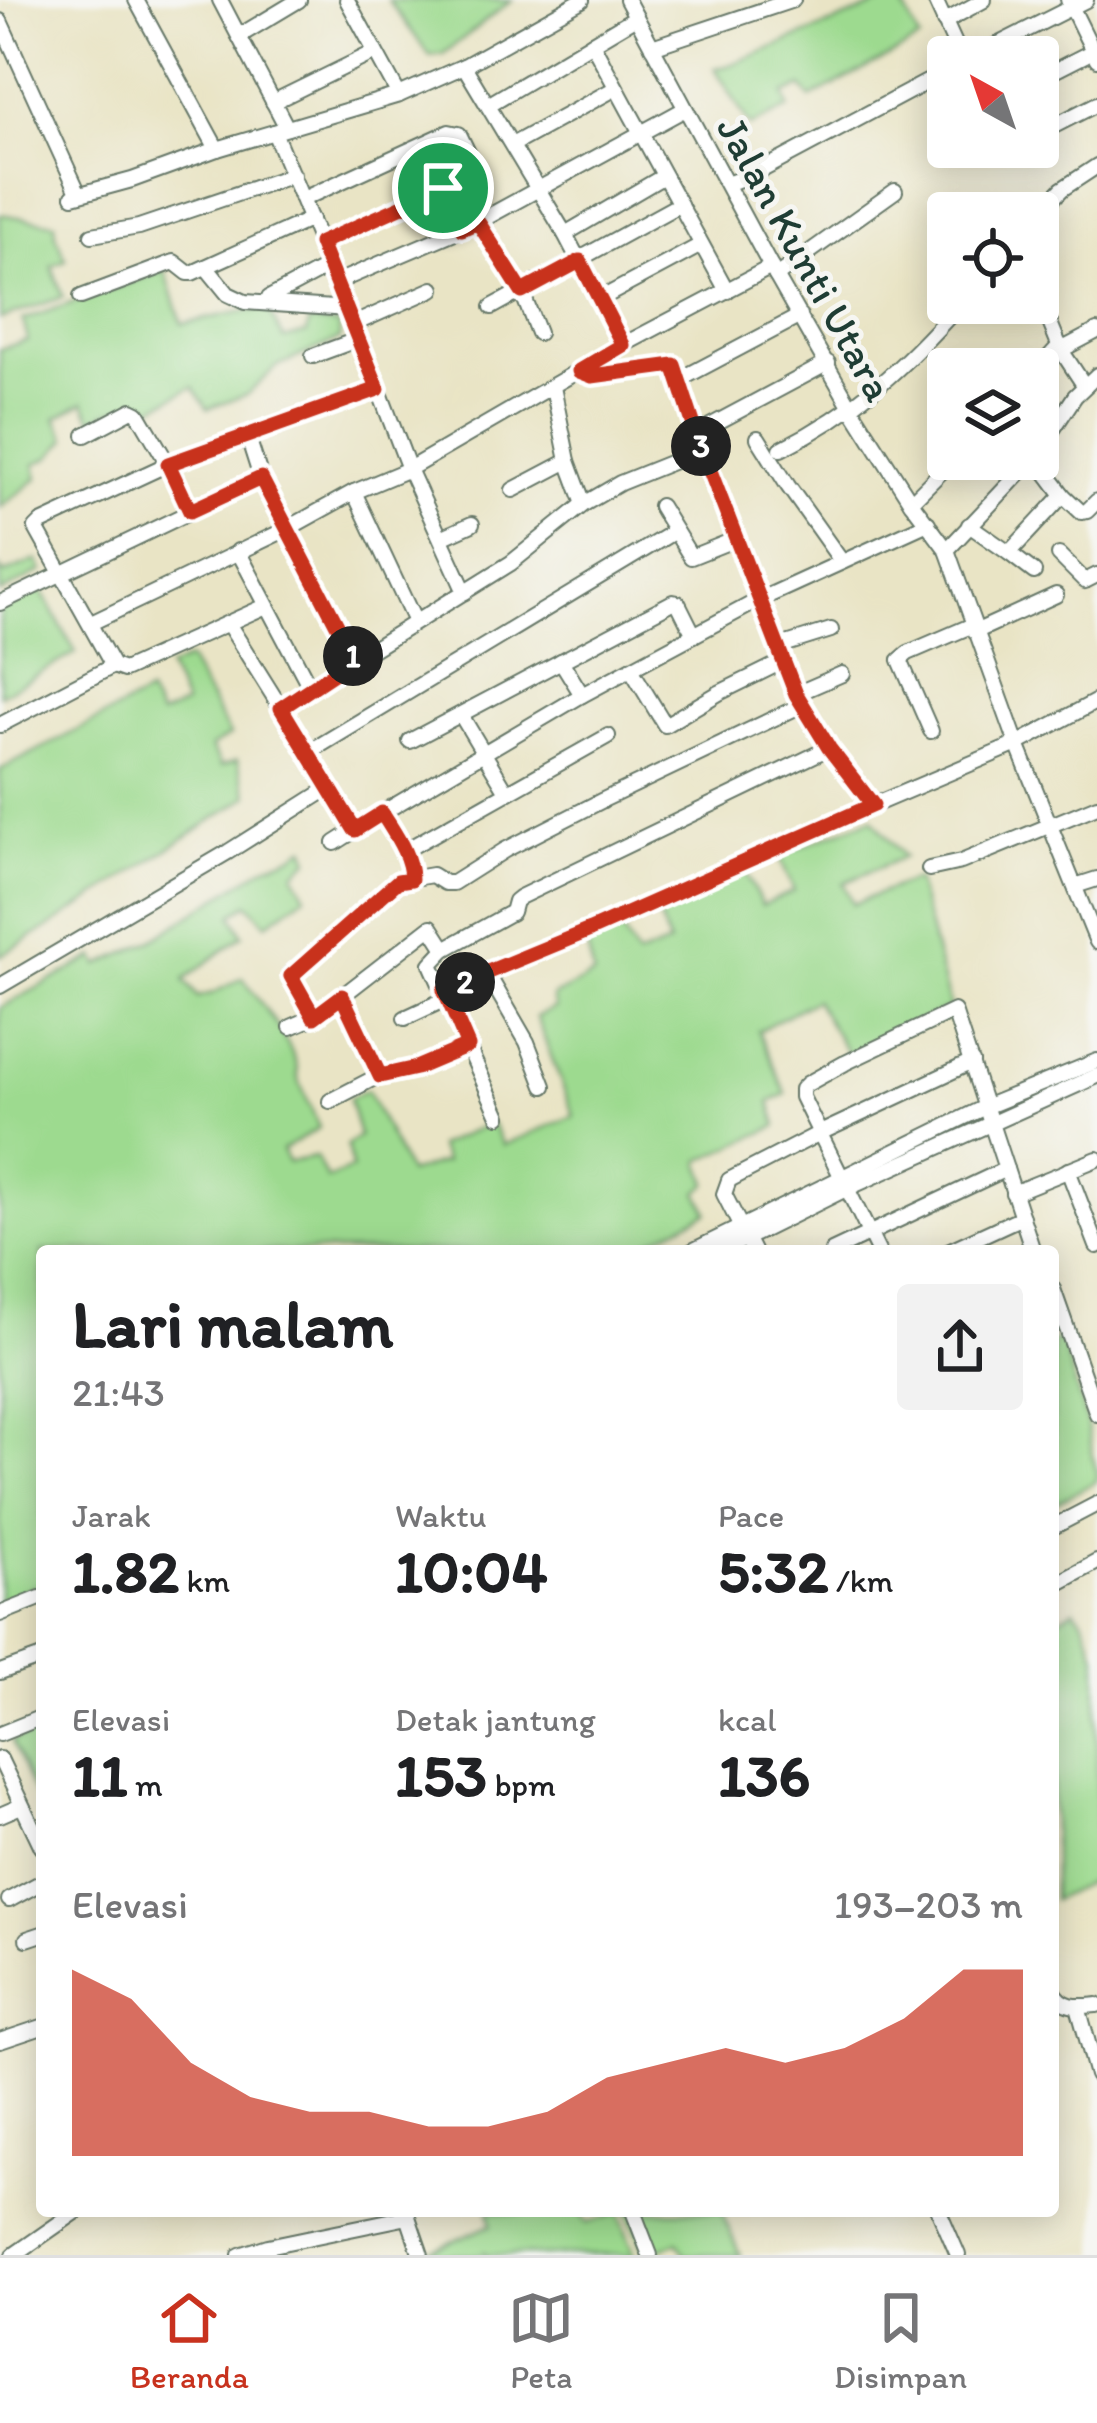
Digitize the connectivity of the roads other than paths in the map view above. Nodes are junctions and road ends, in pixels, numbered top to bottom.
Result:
1 (136, 0) edge
2 (220, 0) edge
3 (347, 0) edge
4 (582, 0) edge
5 (627, 0) edge
6 (793, 0) edge
7 (935, 0) edge
8 (984, 0) edge
9 (292, 1) edge
10 (1076, 2) edge
11 (636, 16) junction
12 (0, 21) edge
13 (944, 22) junction
14 (239, 36) junction
15 (951, 36) edge
16 (1012, 36) edge
17 (592, 43) junction
18 (652, 47) junction
19 (1096, 51) edge
20 (375, 52) junction
21 (464, 66) junction
22 (1059, 69) edge
23 (927, 82) dead end
24 (616, 88) junction
25 (399, 94) junction
26 (273, 102) junction
27 (1097, 104) edge
28 (488, 105) junction
29 (685, 109) junction
30 (1059, 123) edge
31 (281, 130) junction
32 (642, 134) junction
33 (512, 145) junction
34 (217, 149) junction
35 (1097, 166) edge
36 (293, 175) junction
37 (664, 176) junction
38 (727, 184) junction
39 (443, 188) junction
40 (538, 188) junction
41 (895, 191) dead end
42 (1059, 192) edge
43 (303, 199) junction
44 (680, 204) junction
45 (311, 218) junction
46 (478, 222) junction
47 (462, 229) junction
48 (565, 234) junction
49 (92, 235) dead end
50 (320, 243) junction
51 (701, 245) junction
52 (580, 261) junction
53 (329, 266) junction
54 (206, 267) junction
55 (773, 272) junction
56 (337, 282) junction
57 (434, 289) dead end
58 (727, 291) junction
59 (522, 292) junction
60 (81, 297) dead end
61 (268, 298) dead end
62 (601, 299) junction
63 (492, 307) dead end
64 (800, 316) junction
65 (354, 324) junction
66 (941, 324) edge
67 (1051, 324) edge
68 (1097, 331) edge
69 (538, 333) dead end
70 (623, 345) junction
71 (1060, 347) junction
72 (313, 356) dead end
73 (828, 363) junction
74 (579, 371) junction
75 (679, 380) junction
76 (1091, 380) edge
77 (553, 387) junction
78 (378, 389) junction
79 (852, 409) junction
80 (1059, 425) edge
81 (697, 433) junction
82 (247, 434) junction
83 (85, 435) dead end
84 (758, 439) dead end
85 (781, 449) dead end
86 (702, 450) junction
87 (568, 461) junction
88 (168, 464) junction
89 (409, 469) junction
90 (261, 478) junction
91 (933, 480) edge
92 (1013, 480) edge
93 (1052, 480) edge
94 (513, 490) dead end
95 (354, 492) junction
96 (1063, 495) junction
97 (1097, 501) edge
98 (911, 502) junction
99 (584, 504) junction
100 (660, 506) dead end
101 (190, 511) junction
102 (928, 523) junction
103 (472, 524) dead end
104 (969, 525) junction
105 (287, 529) junction
106 (675, 531) junction
107 (441, 538) junction
108 (736, 539) junction
109 (947, 550) junction
110 (238, 551) junction
111 (1010, 553) junction
112 (1059, 555) dead end
113 (842, 562) junction
114 (1034, 572) dead end
115 (61, 574) junction
116 (1097, 575) edge
117 (465, 592) junction
118 (1056, 595) dead end
119 (758, 600) junction
120 (0, 603) edge
121 (266, 606) junction
122 (91, 622) junction
123 (415, 622) junction
124 (229, 625) junction
125 (974, 629) junction
126 (831, 630) dead end
127 (694, 635) junction
128 (782, 654) junction
129 (355, 659) junction
130 (561, 661) junction
131 (113, 667) junction
132 (631, 669) junction
133 (842, 674) dead end
134 (310, 687) junction
135 (582, 695) junction
136 (799, 700) junction
137 (1097, 701) edge
138 (281, 708) junction
139 (460, 715) junction
140 (0, 725) edge
141 (931, 731) dead end
142 (608, 736) dead end
143 (410, 741) dead end
144 (1017, 744) junction
145 (829, 748) junction
146 (309, 752) junction
147 (484, 752) junction
148 (329, 788) junction
149 (507, 792) junction
150 (873, 805) junction
151 (1097, 806) edge
152 (382, 813) junction
153 (1049, 824) junction
154 (355, 830) junction
155 (335, 844) dead end
156 (404, 851) junction
157 (929, 869) dead end
158 (411, 879) junction
159 (1097, 879) edge
160 (1075, 886) junction
161 (1097, 940) edge
162 (445, 949) junction
163 (487, 973) junction
164 (0, 986) edge
165 (446, 994) junction
166 (342, 996) junction
167 (314, 1017) junction
168 (405, 1018) dead end
169 (291, 1028) dead end
170 (468, 1046) junction
171 (1097, 1061) edge
172 (971, 1062) junction
173 (380, 1076) junction
174 (1097, 1076) edge
175 (544, 1086) dead end
176 (330, 1101) dead end
177 (990, 1114) junction
178 (499, 1116) dead end
179 (820, 1133) junction
180 (1097, 1159) edge
181 (1006, 1169) junction
182 (1068, 1169) junction
183 (846, 1183) junction
184 (1013, 1192) junction
185 (1022, 1217) junction
186 (1093, 1224) edge
187 (869, 1233) junction
188 (746, 1239) edge
189 (844, 1245) edge
190 (875, 1245) edge
191 (961, 1245) edge
192 (1031, 1245) edge
193 (1097, 1246) edge
194 (1059, 1316) edge
195 (1097, 1414) edge
196 (1097, 1504) edge
197 (1059, 1524) edge
198 (1097, 1562) edge
199 (1059, 1583) edge
200 (36, 1600) edge
201 (0, 1614) edge
202 (36, 1659) edge
203 (0, 1672) edge
204 (36, 1719) edge
205 (0, 1734) edge
206 (0, 1759) edge
207 (21, 1806) junction
208 (0, 1814) edge
209 (36, 1835) edge
210 (36, 1885) edge
211 (9, 1900) dead end
212 (1059, 1997) edge
213 (1097, 2005) edge
214 (1078, 2007) junction
215 (36, 2029) edge
216 (0, 2041) edge
217 (1097, 2074) edge
218 (71, 2217) edge
219 (393, 2217) edge
220 (407, 2217) edge
221 (635, 2217) edge
222 (942, 2217) edge
223 (39, 2248) edge
224 (14, 2255) edge
225 (240, 2255) edge
226 (421, 2255) edge
227 (650, 2255) edge
228 (958, 2255) edge

1 - 34 street
2 - 14 street
3 - 20 street
4 - 21 street
5 - 11 street, Jalan Kunti Utara
6 - 18 street
7 - 13 street
8 - 13 street
9 - 14 street
10 - 16 street
10 - 19 street
11 - 17 street
11 - 18 street, Jalan Kunti Utara
12 - 34 street
13 - 15 street
14 - 26 street
17 - 24 street
17 - 28 street
18 - 29 street, Jalan Kunti Utara
19 - 22 street
20 - 25 street
20 - 26 street
21 - 25 street
21 - 28 street
23 - 38 street
24 - 32 street
24 - 33 street
25 - 31 street
26 - 31 street
27 - 30 street
28 - 33 street
29 - 32 street
29 - 38 street, Jalan Kunti Utara
31 - 34 street
31 - 36 street
32 - 37 street
32 - 40 street
33 - 40 street
35 - 42 street
36 - 43 street
36 - 49 street
37 - 44 street
37 - 48 street
38 - 55 street, Jalan Kunti Utara
39 - 43 street
39 - 47 street
39 - 50 street
40 - 46 street
40 - 48 street
41 - 55 street
43 - 45 street
44 - 51 street
44 - 52 street
45 - 50 street
45 - 54 street
46 - 47 street
46 - 59 street
47 - 56 street
48 - 52 street
50 - 53 street
51 - 58 street
51 - 62 street
52 - 59 street
52 - 62 street
53 - 56 street
53 - 61 street
54 - 60 street
54 - 65 street
55 - 58 street
55 - 64 street, Jalan Kunti Utara
56 - 65 street
57 - 65 street
58 - 70 street
59 - 63 street
59 - 69 street
62 - 70 street
64 - 73 street, Jalan Kunti Utara
64 - 75 street
65 - 72 street
65 - 78 street
66 - 79 street
67 - 71 street
68 - 71 street
70 - 74 street
71 - 76 street
73 - 79 street, Jalan Kunti Utara
73 - 81 street
74 - 75 street
74 - 77 street
75 - 81 street
76 - 80 street
77 - 87 street
77 - 89 street
78 - 82 street
78 - 89 street
79 - 85 street
79 - 98 street, Jalan Kunti Utara
81 - 86 street
82 - 88 street
82 - 90 street
83 - 88 street
84 - 113 street
86 - 99 street
86 - 108 street
87 - 94 street
87 - 99 street
88 - 101 street
88 - 115 street
89 - 95 street
89 - 107 street
90 - 101 street
90 - 105 street
91 - 98 street
92 - 104 street
93 - 96 street
95 - 105 street
95 - 123 street
96 - 97 street
96 - 111 street
98 - 102 street, Jalan Kunti Utara
99 - 117 street
100 - 106 street
101 - 115 street
102 - 109 street, Jalan Kunti Utara
102 - 113 street
103 - 107 street
104 - 109 street
104 - 111 street
105 - 110 street
105 - 129 street
106 - 108 street
106 - 146 street
107 - 117 street
108 - 119 street
109 - 125 street, Jalan Kunti Utara
110 - 121 street
110 - 122 street
111 - 114 street
112 - 116 street
113 - 119 street
115 - 120 street
115 - 122 street
117 - 123 street
118 - 125 street
119 - 127 street
119 - 128 street
121 - 124 street
121 - 134 street
122 - 131 street
123 - 129 street
124 - 131 street
124 - 138 street
125 - 141 street
125 - 144 street, Jalan Kunti Utara
126 - 128 street
127 - 130 street
127 - 132 street
128 - 132 street
128 - 136 street
129 - 134 street
130 - 135 street
130 - 139 street
131 - 140 street
132 - 135 street
133 - 136 street
134 - 138 street
135 - 147 street
136 - 145 street
136 - 158 street
137 - 144 street
138 - 146 street
139 - 143 street
139 - 147 street
142 - 149 street
144 - 150 street
144 - 153 street, Jalan Kunti Utara
145 - 150 street
145 - 162 street
146 - 148 street
147 - 149 street
147 - 152 street
148 - 154 street
148 - 164 street
149 - 156 street
150 - 163 street
151 - 153 street
152 - 154 street
152 - 156 street
153 - 157 street
153 - 160 street, Jalan Kunti Utara
154 - 155 street
156 - 158 street
158 - 167 street
159 - 160 street
160 - 161 street, Jalan Kunti Utara
162 - 165 street
162 - 166 street
163 - 165 street
163 - 175 street
165 - 168 street
165 - 170 street
166 - 167 street
166 - 173 street
167 - 169 street
170 - 173 street
170 - 178 street
171 - 177 street
172 - 177 street
172 - 179 street
172 - 179 street
173 - 176 street
174 - 177 street
177 - 181 street
177 - 183 street
179 - 183 street
179 - 188 street
180 - 182 street
181 - 184 street
181 - 187 street
182 - 184 street
182 - 186 street
183 - 187 street
183 - 188 street
184 - 185 street
185 - 191 street
185 - 192 street
186 - 193 street
187 - 189 street
187 - 190 street
194 - 195 street
196 - 197 street
198 - 199 street
200 - 201 street
202 - 203 street
204 - 205 street
206 - 207 street
207 - 208 street
207 - 209 street
210 - 211 street
212 - 214 street
213 - 214 street
214 - 217 street
215 - 216 street
218 - 223 street
219 - 225 street
220 - 226 street
221 - 227 street
222 - 228 street
223 - 224 street

